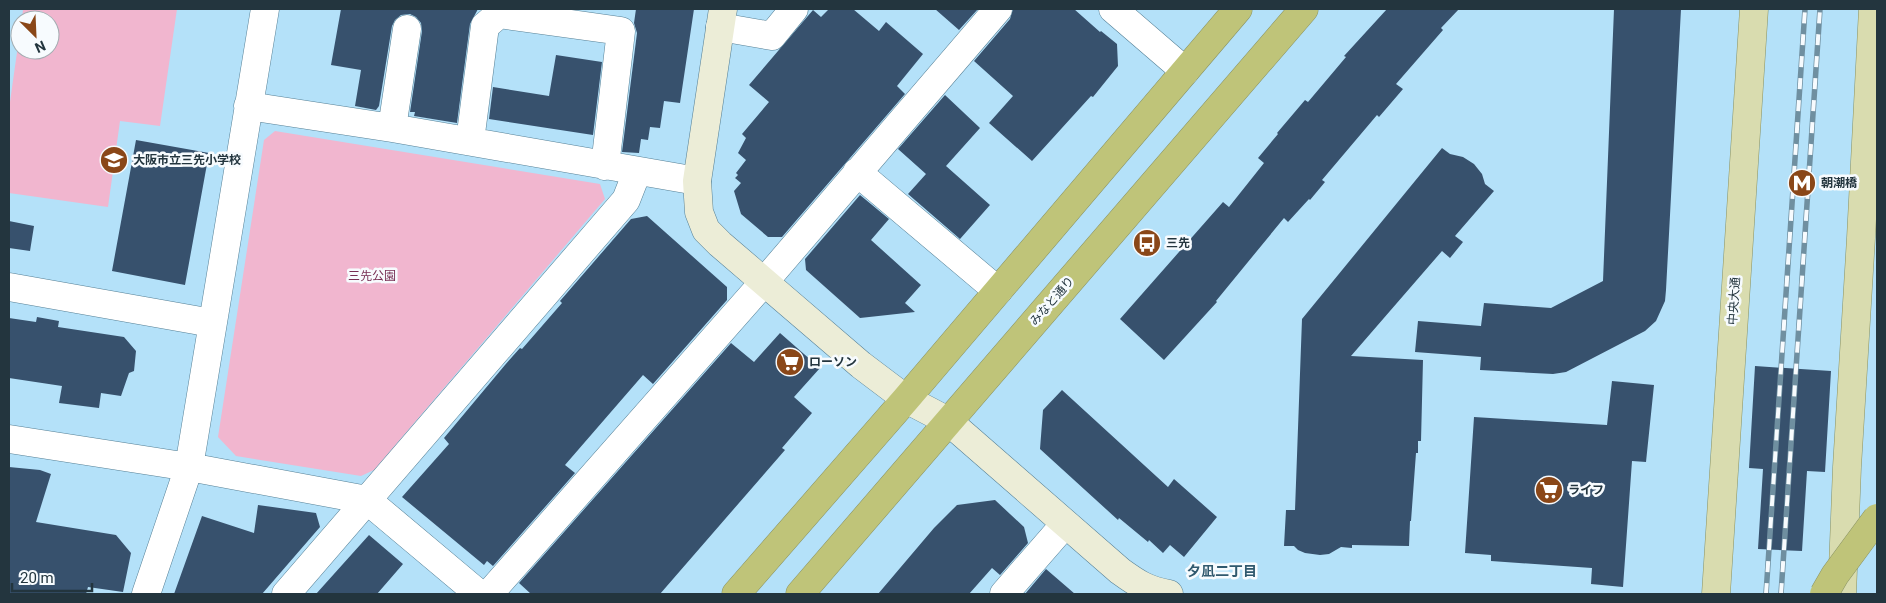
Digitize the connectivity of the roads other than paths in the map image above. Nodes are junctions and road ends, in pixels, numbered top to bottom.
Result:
1 (265, 9) edge
2 (794, 9) edge
3 (998, 9) edge
4 (1112, 9) edge
5 (1238, 9) edge
6 (1304, 9) edge
7 (1754, 9) edge
8 (1873, 9) edge
9 (722, 18) edge
10 (407, 29) dead end
11 (1185, 71) junction
12 (248, 106) junction
13 (392, 128) junction
14 (470, 142) junction
15 (605, 166) junction
16 (637, 172) junction
17 (858, 172) junction
18 (697, 181) junction
19 (764, 282) junction
20 (9, 287) edge
21 (998, 291) junction
22 (212, 323) junction
23 (906, 399) junction
24 (948, 421) junction
25 (9, 439) edge
26 (189, 467) junction
27 (367, 500) junction
28 (1877, 518) edge
29 (1065, 524) junction
30 (1157, 593) edge
31 (146, 594) edge
32 (286, 594) edge
33 (479, 594) edge
34 (489, 594) edge
35 (736, 594) edge
36 (800, 594) edge
37 (1004, 594) edge
38 (1716, 594) edge
39 (1824, 594) edge
40 (1842, 594) edge

1 - 12 street
2 - 9 street
3 - 17 street
4 - 11 street
5 - 11 highway
6 - 24 highway, みなと通り
7 - 38 main road, 中央大通
8 - 40 main road
9 - 18 street
10 - 13 street
11 - 21 highway
12 - 13 street
12 - 22 street
13 - 14 street
14 - 15 street
14 - 15 street
15 - 16 street
16 - 18 street
16 - 27 street
17 - 19 street
17 - 21 street
18 - 19 street
19 - 23 street
19 - 34 street
20 - 22 street
21 - 23 highway
22 - 26 street
23 - 24 street
23 - 35 highway
24 - 29 street
24 - 36 highway, みなと通り
25 - 26 street
26 - 27 street
26 - 31 street
27 - 32 street
27 - 33 street
28 - 39 highway, bridge
29 - 30 street
29 - 37 street

